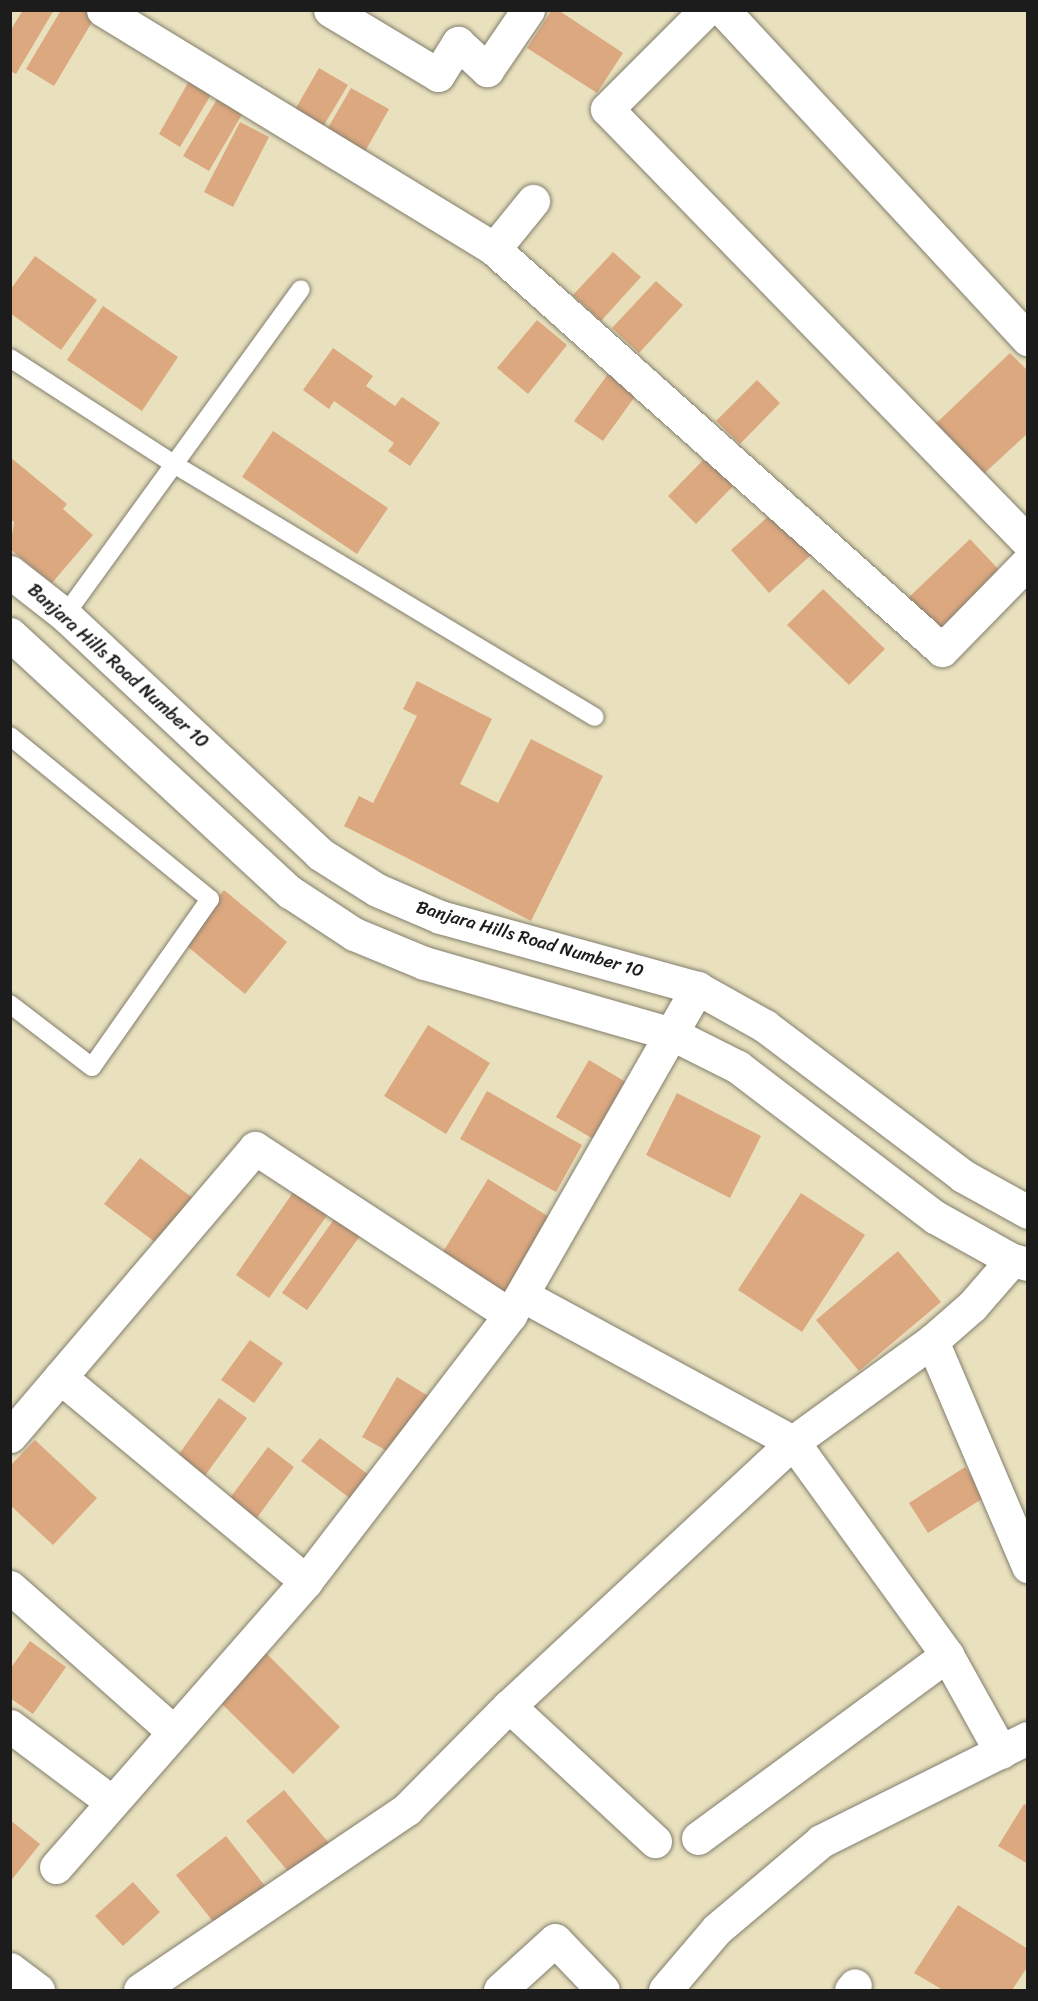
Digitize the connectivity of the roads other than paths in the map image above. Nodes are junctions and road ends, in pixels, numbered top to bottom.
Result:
1 (103, 10) edge
2 (330, 10) edge
3 (528, 10) edge
4 (706, 10) edge
5 (723, 10) edge
6 (533, 201) dead end
7 (494, 249) junction
8 (301, 289) dead end
9 (1028, 339) edge
10 (10, 358) edge
11 (172, 463) junction
12 (1028, 542) edge
13 (1028, 562) edge
14 (10, 572) edge
15 (65, 615) junction
16 (10, 634) edge
17 (595, 717) dead end
18 (10, 736) edge
19 (697, 988) junction
20 (10, 1004) edge
21 (672, 1034) junction
22 (1028, 1212) edge
23 (1020, 1262) edge
24 (517, 1305) junction
25 (932, 1341) junction
26 (60, 1377) junction
27 (15, 1421) edge
28 (793, 1442) junction
29 (1028, 1566) edge
30 (306, 1581) junction
31 (10, 1587) edge
32 (946, 1655) junction
33 (509, 1706) junction
34 (10, 1726) edge
35 (174, 1732) junction
36 (1014, 1745) edge
37 (112, 1802) junction
38 (698, 1838) dead end
39 (655, 1841) dead end
40 (56, 1867) dead end
41 (10, 1969) edge
42 (38, 1990) edge
43 (140, 1990) edge
44 (500, 1990) edge
45 (603, 1990) edge
46 (665, 1990) edge

1 - 7 street
2 - 3 street
4 - 12 street
5 - 9 street
6 - 7 street
7 - 13 street
8 - 11 lane
10 - 11 lane
11 - 15 lane
11 - 17 lane
14 - 15 street, Banjara Hills Road Number 10
15 - 19 street, Banjara Hills Road Number 10
16 - 21 street
18 - 20 lane
19 - 21 street
19 - 22 street, Banjara Hills Road Number 10
21 - 23 street
21 - 24 street
23 - 25 street
24 - 26 street
24 - 28 street
24 - 30 street
25 - 28 street
25 - 29 street
26 - 27 street
26 - 30 street
28 - 32 street
28 - 33 street
30 - 35 street
31 - 35 street
32 - 36 street
32 - 38 street
33 - 39 street
33 - 43 street
34 - 37 street
35 - 37 street
36 - 46 street
37 - 40 street
41 - 42 street
44 - 45 street

